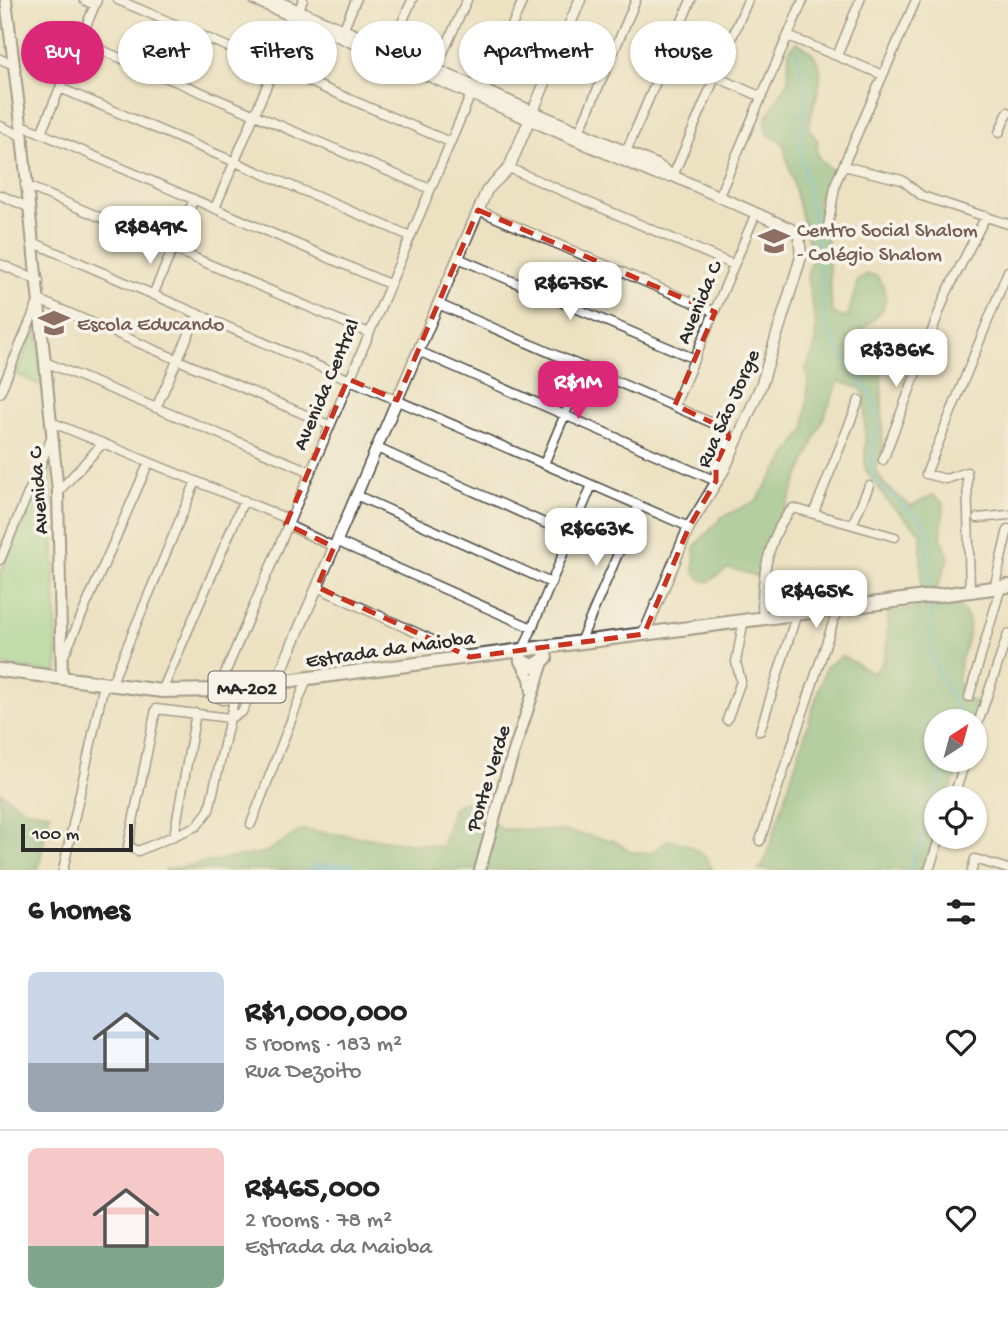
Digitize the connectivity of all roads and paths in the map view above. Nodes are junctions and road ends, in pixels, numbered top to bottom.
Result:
1 (84, 0) edge
2 (118, 0) edge
3 (255, 0) edge
4 (274, 0) edge
5 (356, 0) edge
6 (412, 0) edge
7 (467, 0) edge
8 (523, 0) edge
9 (580, 0) edge
10 (636, 0) edge
11 (678, 0) edge
12 (748, 0) edge
13 (803, 0) edge
14 (860, 0) edge
15 (916, 0) edge
16 (96, 2) edge
17 (690, 2) edge
18 (4, 3) edge
19 (299, 9) edge
20 (88, 21) edge
21 (403, 21) edge
22 (682, 21) edge
23 (343, 30) junction
24 (736, 30) edge
25 (351, 33) edge
26 (788, 36) junction
27 (227, 47) edge
28 (445, 47) edge
29 (104, 51) edge
30 (836, 56) junction
31 (0, 59) edge
32 (14, 65) junction
33 (445, 73) edge
34 (883, 75) junction
35 (62, 84) edge
36 (267, 84) edge
37 (314, 84) edge
38 (655, 84) edge
39 (713, 84) edge
40 (732, 84) edge
41 (60, 88) junction
42 (484, 90) junction
43 (471, 94) junction
44 (762, 97) junction
45 (1008, 112) edge
46 (254, 115) junction
47 (530, 115) junction
48 (0, 126) edge
49 (21, 130) junction
50 (579, 132) junction
51 (41, 133) junction
52 (999, 133) dead end
53 (450, 142) junction
54 (626, 152) junction
55 (234, 162) junction
56 (843, 166) junction
57 (509, 168) junction
58 (673, 176) junction
59 (28, 186) junction
60 (430, 189) junction
61 (0, 195) edge
62 (719, 197) junction
63 (194, 199) junction
64 (28, 207) junction
65 (215, 208) junction
66 (478, 210) junction
67 (756, 213) junction
68 (986, 216) junction
69 (1008, 224) edge
70 (827, 232) dead end
71 (410, 236) junction
72 (35, 244) junction
73 (173, 248) junction
74 (458, 258) junction
75 (0, 264) edge
76 (734, 265) junction
77 (1008, 271) edge
78 (39, 281) junction
79 (389, 284) junction
80 (153, 295) junction
81 (39, 300) junction
82 (438, 304) junction
83 (715, 312) junction
84 (198, 314) junction
85 (369, 332) junction
86 (418, 351) junction
87 (695, 359) junction
88 (177, 361) junction
89 (45, 362) junction
90 (585, 367) junction
91 (348, 379) junction
92 (0, 393) edge
93 (397, 400) junction
94 (859, 400) dead end
95 (675, 405) junction
96 (156, 408) junction
97 (565, 414) junction
98 (51, 422) junction
99 (329, 425) junction
100 (52, 436) junction
101 (103, 443) junction
102 (377, 448) junction
103 (883, 460) dead end
104 (149, 462) junction
105 (544, 464) junction
106 (309, 471) junction
107 (196, 481) junction
108 (716, 481) junction
109 (592, 485) junction
110 (869, 486) dead end
111 (58, 492) junction
112 (356, 495) junction
113 (244, 500) junction
114 (639, 505) junction
115 (814, 512) junction
116 (1008, 515) edge
117 (978, 518) dead end
118 (287, 522) junction
119 (853, 523) junction
120 (689, 527) junction
121 (1008, 528) edge
122 (571, 535) junction
123 (895, 537) dead end
124 (335, 545) junction
125 (0, 560) edge
126 (551, 583) junction
127 (317, 587) junction
128 (1001, 587) edge
129 (970, 592) junction
130 (838, 608) junction
131 (797, 613) junction
132 (763, 617) junction
133 (744, 619) junction
134 (78, 628) junction
135 (532, 628) junction
136 (644, 634) junction
137 (1008, 634) edge
138 (61, 635) junction
139 (575, 643) junction
140 (521, 656) junction
141 (544, 656) junction
142 (470, 657) junction
143 (62, 660) junction
144 (0, 670) edge
145 (62, 679) junction
146 (307, 679) junction
147 (276, 683) junction
148 (107, 684) junction
149 (213, 690) junction
150 (162, 691) junction
151 (251, 691) junction
152 (969, 697) dead end
153 (532, 698) junction
154 (234, 700) junction
155 (983, 709) edge
156 (196, 713) junction
157 (230, 718) junction
158 (727, 720) dead end
159 (761, 731) dead end
160 (251, 824) dead end
161 (174, 836) junction
162 (760, 841) dead end
163 (936, 849) edge
164 (1008, 869) edge
165 (64, 870) edge
166 (480, 870) edge
167 (929, 870) edge
168 (972, 870) edge

1 - 16 street
2 - 27 street
3 - 19 street
4 - 19 street
5 - 23 street
6 - 21 street
7 - 28 street
8 - 42 street
9 - 47 street
10 - 50 street
11 - 17 street
12 - 24 street
13 - 26 street
14 - 30 street
15 - 34 street
16 - 20 street
17 - 22 street
18 - 32 main road, Avenida C
19 - 23 street
19 - 43 street
23 - 25 street
26 - 30 street
26 - 44 street
29 - 46 street
30 - 34 street
31 - 32 street
32 - 49 main road, Avenida C
33 - 42 street
34 - 56 street
35 - 41 street
36 - 46 street
37 - 53 street
38 - 54 street
39 - 58 street
40 - 44 street
41 - 51 street
41 - 55 street
42 - 47 street
43 - 47 street
43 - 53 street, Avenida Central
44 - 62 street
45 - 52 street
46 - 55 street
46 - 60 street
47 - 50 street
47 - 57 street
47 - 58 street
48 - 49 street
49 - 51 street
49 - 59 main road, Avenida C
50 - 54 street
51 - 63 street
53 - 60 street, Avenida Central
54 - 58 street
55 - 65 street
55 - 71 street
56 - 68 street
56 - 70 street
57 - 66 street
57 - 76 street
58 - 62 street
59 - 64 main road, Avenida C
59 - 72 main road, Avenida C
59 - 73 street
60 - 71 street, Avenida Central
61 - 64 street
62 - 67 street
63 - 65 street
63 - 73 street
64 - 72 main road, Avenida C
65 - 79 street
66 - 74 street
66 - 83 street
67 - 76 street, Avenida C
67 - 108 street, Rua São Jorge
68 - 69 street
68 - 103 street
71 - 79 street, Avenida Central
72 - 78 main road, Avenida C
72 - 80 street
73 - 80 street
73 - 85 street
74 - 82 street
74 - 87 street
75 - 78 street
76 - 83 street, Avenida C
77 - 129 street
78 - 81 main road, Avenida C
79 - 85 street, Avenida Central
80 - 84 street
81 - 88 street
81 - 89 main road, Avenida C
81 - 92 street
82 - 86 street
82 - 90 street
83 - 87 street, Avenida C
84 - 88 street
84 - 91 street
85 - 91 street, Avenida Central
86 - 93 street
86 - 97 street
87 - 95 street, Avenida C
88 - 96 street
88 - 99 street
89 - 96 street
89 - 98 main road, Avenida C
90 - 95 street
90 - 97 street
91 - 93 street
91 - 99 street, Avenida Central
93 - 102 street
93 - 105 street
94 - 115 street
95 - 108 street
96 - 106 street
97 - 105 street
97 - 108 street
98 - 100 main road, Avenida C
98 - 101 street
99 - 106 street, Avenida Central
100 - 111 main road, Avenida C
100 - 125 street
101 - 104 street
101 - 111 street
102 - 112 street
102 - 122 street
104 - 107 street
104 - 134 street
105 - 109 street
106 - 118 street, Avenida Central
107 - 113 street
107 - 148 street
108 - 120 street, Rua São Jorge
109 - 114 street
109 - 122 street
110 - 119 street
111 - 138 main road, Avenida C
112 - 124 street
112 - 126 street
113 - 118 street
113 - 150 street
114 - 120 street
114 - 139 street
115 - 119 street
115 - 132 street
116 - 117 street
118 - 124 street
118 - 149 street, Avenida Central
119 - 123 street
120 - 136 street, Rua São Jorge
121 - 128 street
122 - 126 street
124 - 127 street
124 - 135 street
126 - 135 street
127 - 142 street
127 - 147 street
128 - 129 main road, MA-202
128 - 152 street
129 - 130 main road, MA-202
130 - 131 main road, MA-202
130 - 162 street
131 - 132 main road, MA-202
131 - 159 street
132 - 133 main road, MA-202
133 - 136 main road, MA-202
133 - 158 street
134 - 138 street
134 - 143 street
135 - 140 street
136 - 139 main road, MA-202
137 - 155 street
138 - 143 main road, Avenida C
139 - 141 main road, MA-202
140 - 141 main road, MA-202
140 - 142 main road, Estrada da Maioba / MA-202
140 - 153 main road
141 - 153 main road, Ponte Verde
142 - 146 main road, Estrada da Maioba / MA-202
143 - 145 main road, Avenida C
144 - 145 main road, Estrada da Maioba / MA-202
145 - 148 main road, Estrada da Maioba / MA-202
146 - 147 main road, Estrada da Maioba / MA-202
146 - 160 street
147 - 151 main road, Estrada da Maioba / MA-202
148 - 150 main road, Estrada da Maioba / MA-202
148 - 165 street
149 - 150 main road, Estrada da Maioba / MA-202
149 - 151 main road, Estrada da Maioba / MA-202
149 - 154 street
151 - 154 street
151 - 157 street
153 - 166 main road, Ponte Verde
154 - 157 street
156 - 157 street
156 - 161 street
156 - 161 street
157 - 161 street
163 - 167 street
164 - 168 street

